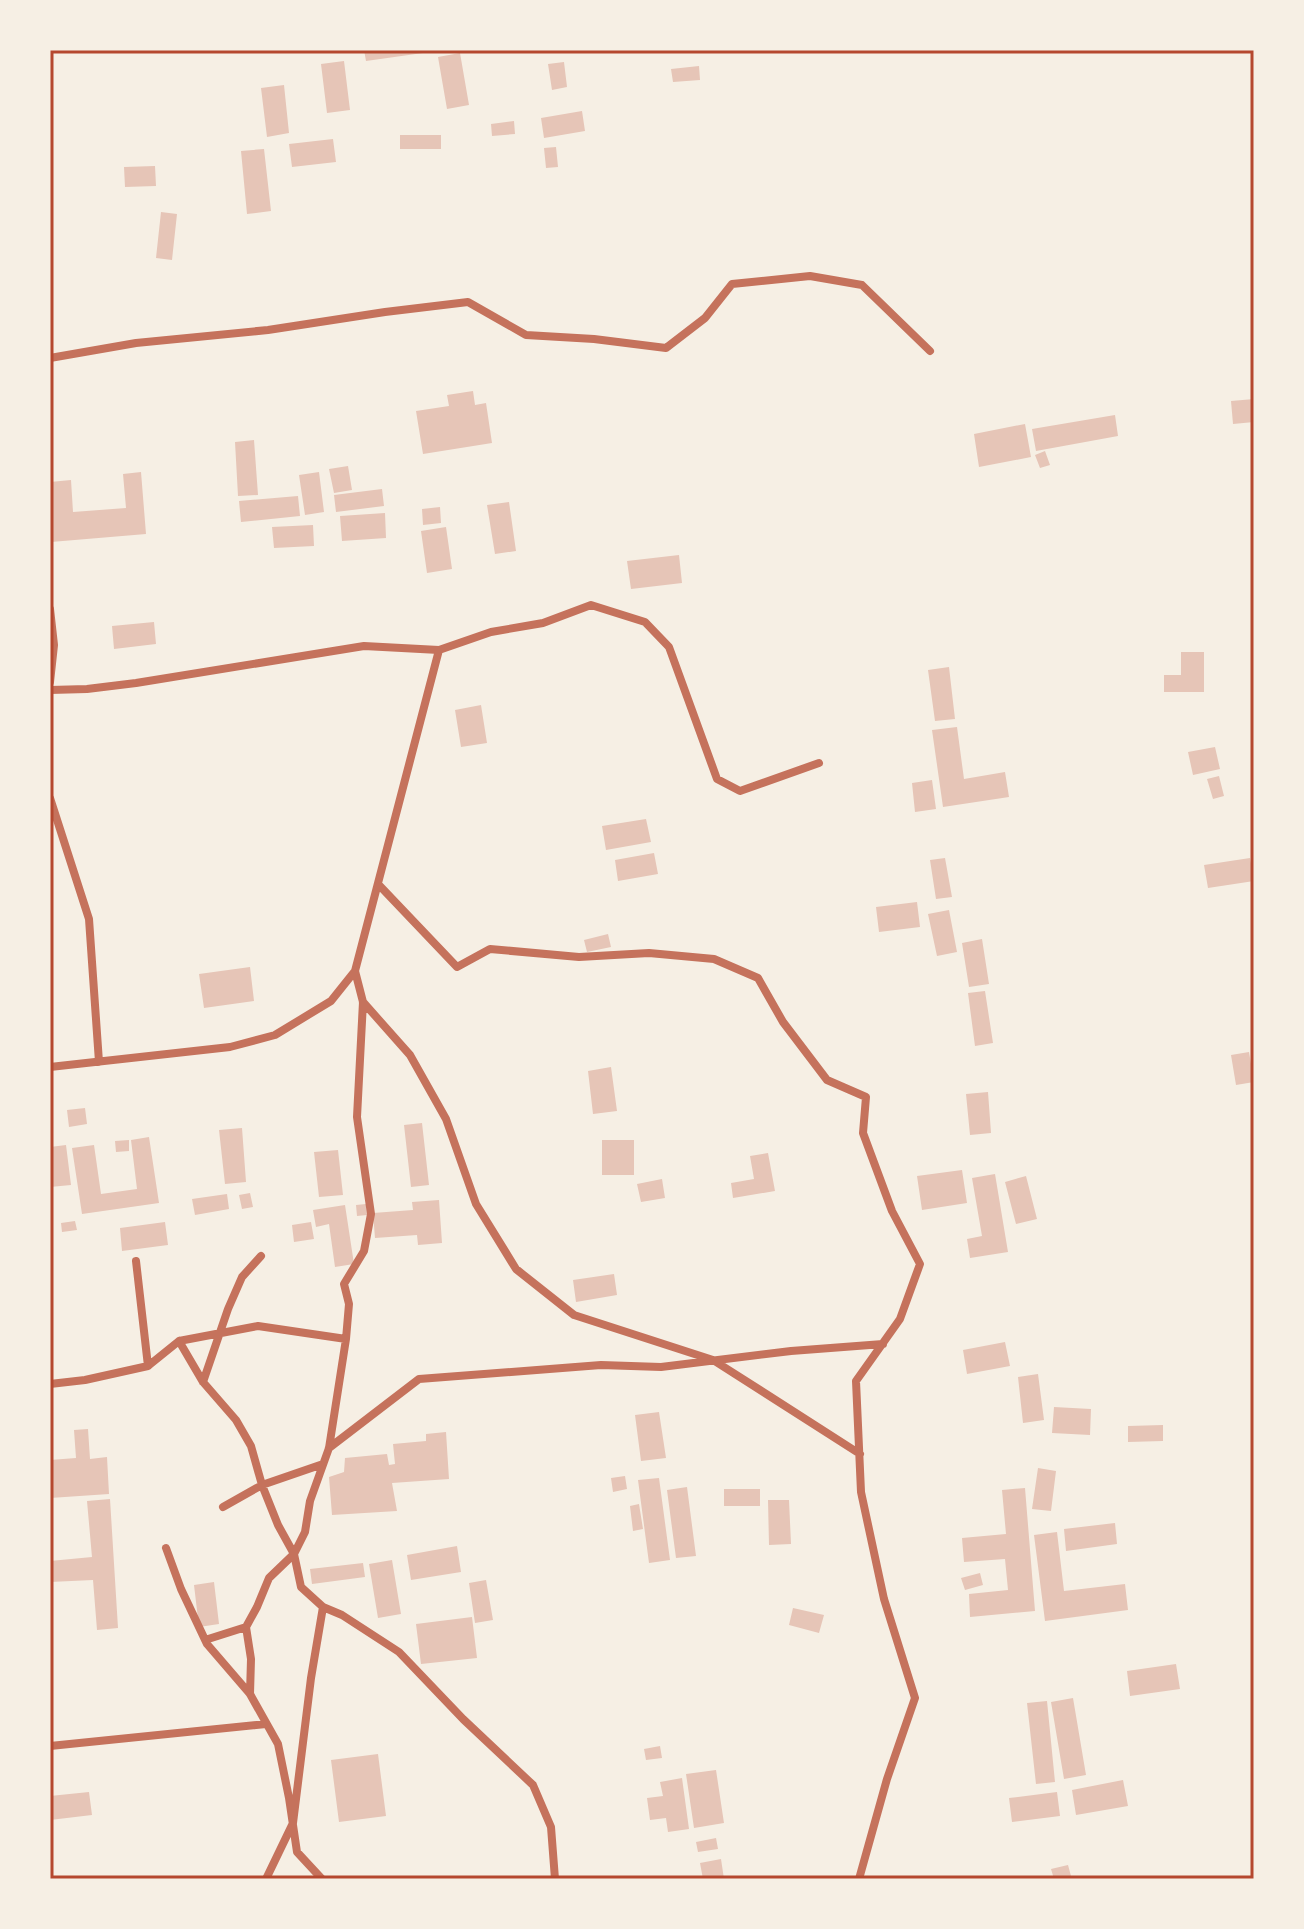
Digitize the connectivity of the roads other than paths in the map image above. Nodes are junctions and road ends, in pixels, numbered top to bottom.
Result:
1 (930, 351) dead end
2 (50, 358) edge
3 (50, 609) edge
4 (439, 650) junction
5 (50, 682) edge
6 (50, 690) edge
7 (819, 763) dead end
8 (50, 798) edge
9 (378, 884) junction
10 (355, 971) junction
11 (363, 1002) junction
12 (99, 1062) junction
13 (50, 1067) edge
14 (261, 1256) dead end
15 (136, 1261) dead end
16 (219, 1333) junction
17 (346, 1339) junction
18 (179, 1341) junction
19 (883, 1344) junction
20 (713, 1360) junction
21 (148, 1366) junction
22 (203, 1382) junction
23 (50, 1384) edge
24 (329, 1448) junction
25 (860, 1454) junction
26 (323, 1464) junction
27 (262, 1485) junction
28 (223, 1507) dead end
29 (166, 1548) dead end
30 (294, 1554) junction
31 (323, 1607) junction
32 (246, 1627) junction
33 (205, 1640) junction
34 (250, 1694) junction
35 (266, 1724) junction
36 (50, 1746) edge
37 (293, 1823) junction
38 (266, 1879) edge
39 (322, 1879) edge
40 (555, 1879) edge
41 (859, 1879) edge

1 - 2 street
3 - 5 street
4 - 6 street
4 - 7 street
4 - 9 street
8 - 12 street
9 - 10 street
9 - 19 street
10 - 11 street
10 - 12 street
11 - 17 street
11 - 20 street
12 - 13 street
14 - 16 street
15 - 21 street
16 - 17 street
16 - 18 street
16 - 22 street
17 - 24 street
18 - 21 street
18 - 22 street
19 - 20 street
19 - 25 street
20 - 24 street
20 - 25 street
21 - 23 street
22 - 27 street
24 - 26 street
25 - 41 street
26 - 27 street
26 - 30 street
27 - 28 street
27 - 30 street
29 - 33 street
30 - 31 street
30 - 32 street
31 - 37 street
31 - 40 street
32 - 33 street
32 - 34 street
33 - 34 street
34 - 35 street
35 - 36 street
35 - 37 street
37 - 38 street
37 - 39 street

